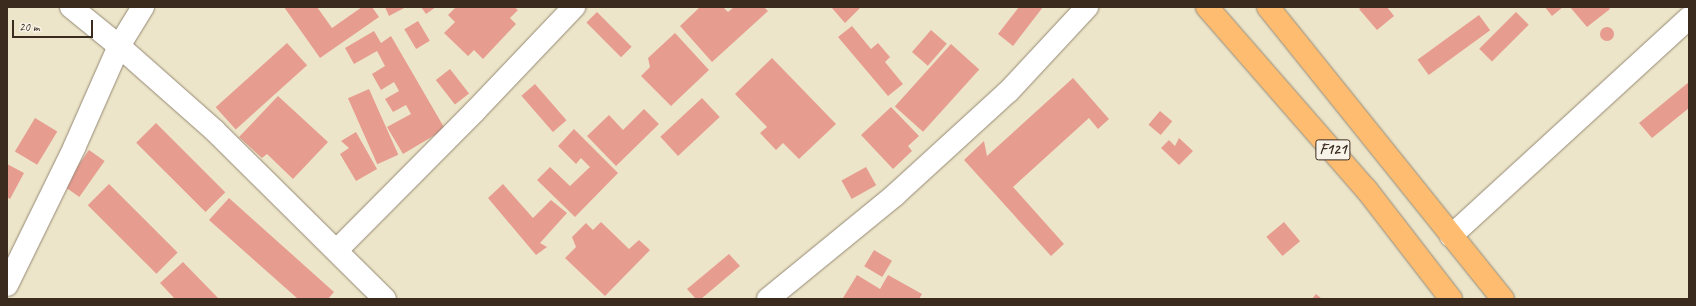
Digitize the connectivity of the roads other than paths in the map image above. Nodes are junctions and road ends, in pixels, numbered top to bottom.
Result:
1 (71, 7) edge
2 (143, 7) edge
3 (574, 7) edge
4 (1087, 7) edge
5 (1207, 7) edge
6 (1268, 7) edge
7 (1689, 18) edge
8 (119, 46) junction
9 (1451, 236) junction
10 (337, 250) junction
11 (7, 285) edge
12 (385, 299) edge
13 (768, 299) edge
14 (1451, 299) edge
15 (1502, 299) edge

1 - 8 street
2 - 8 street
3 - 10 street
4 - 13 street
5 - 14 main road, F121
6 - 9 main road, F121
7 - 9 street
8 - 10 street
8 - 11 street
9 - 15 main road, F121
10 - 12 street

